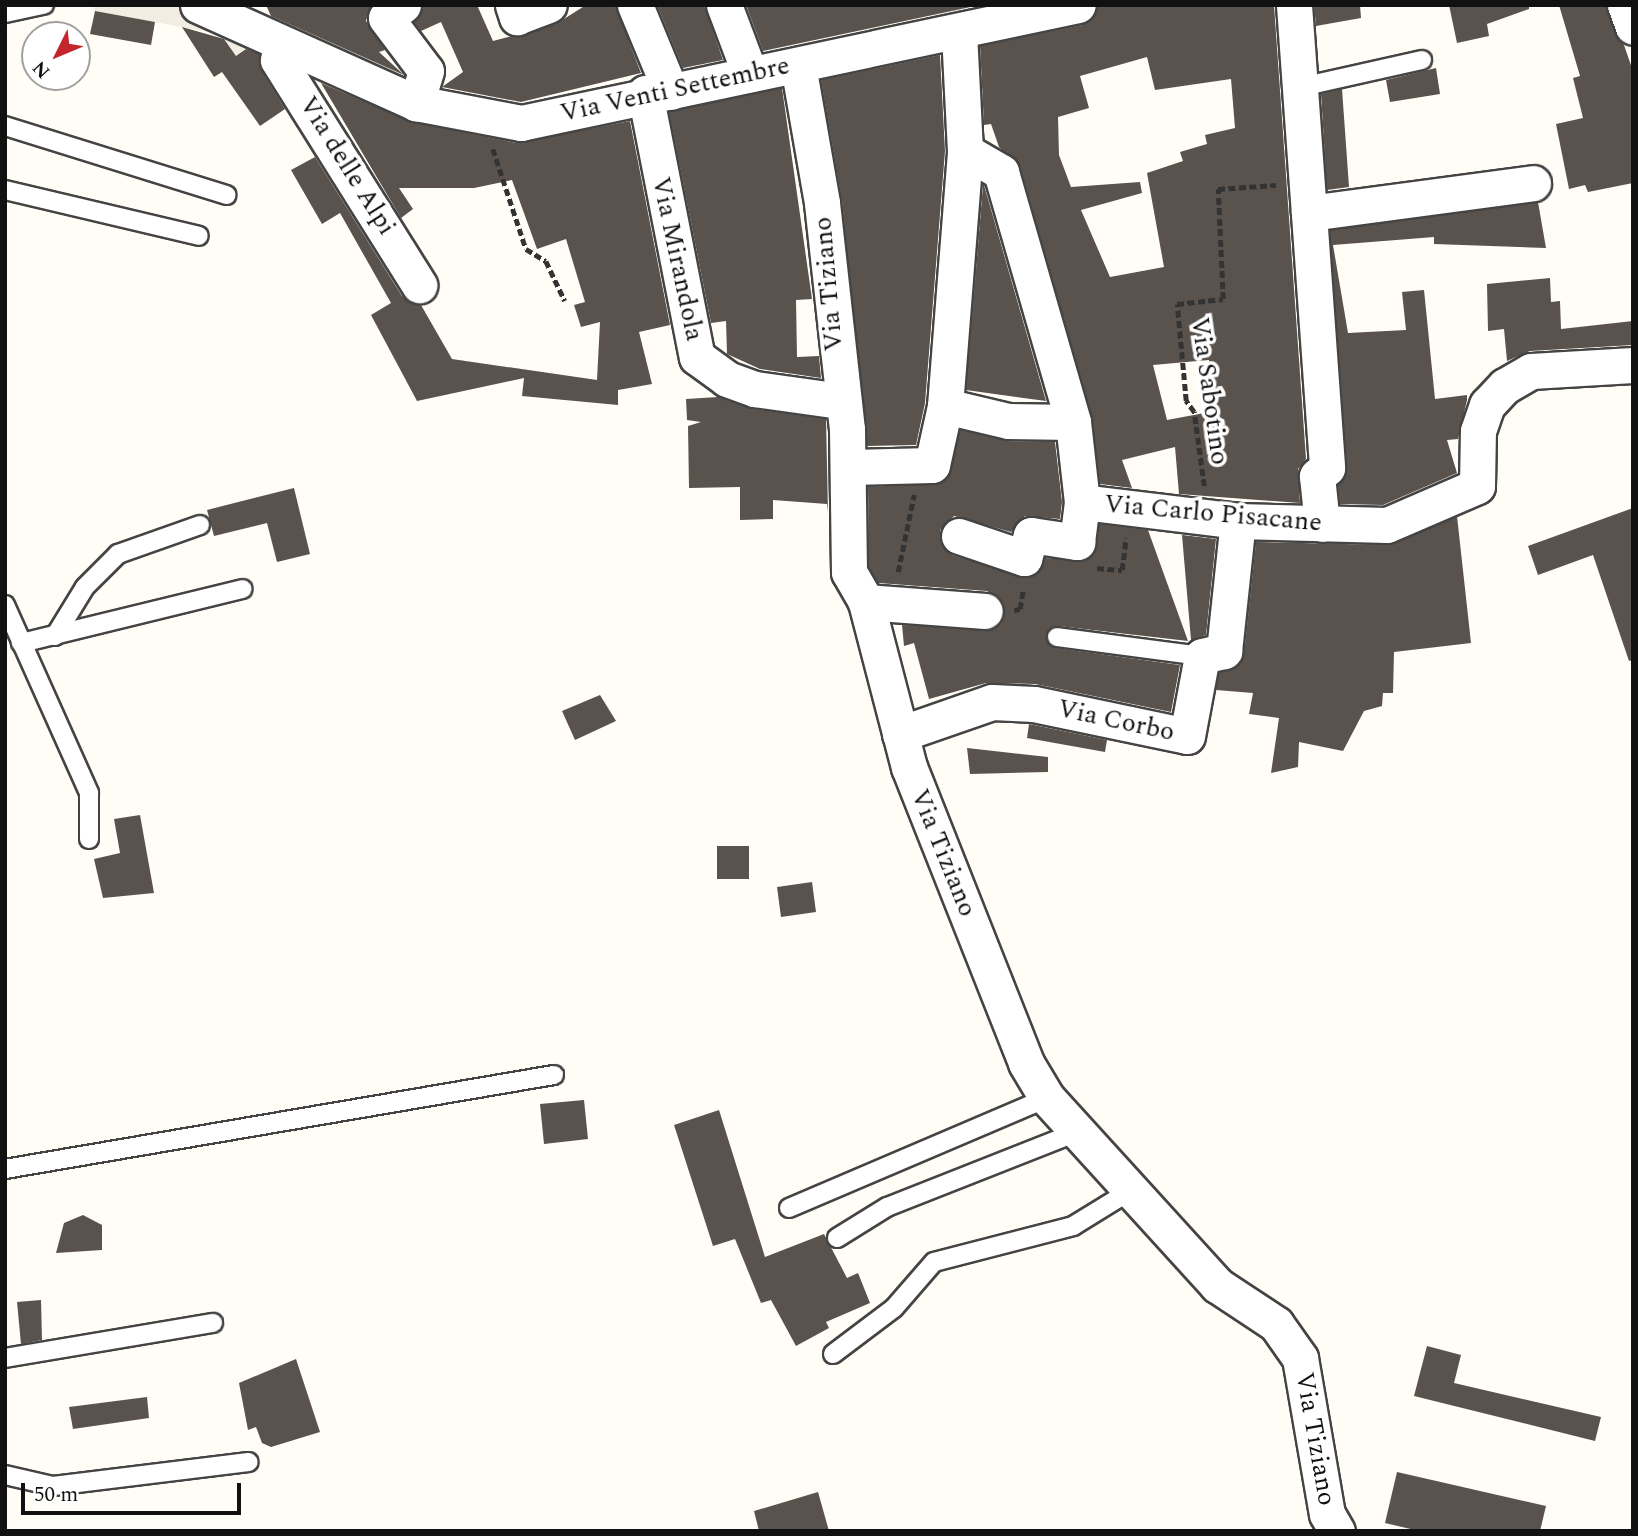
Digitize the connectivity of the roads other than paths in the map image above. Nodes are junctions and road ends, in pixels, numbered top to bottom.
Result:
1 (44, 5) edge
2 (198, 5) edge
3 (403, 5) edge
4 (513, 5) edge
5 (550, 5) edge
6 (635, 5) edge
7 (724, 5) edge
8 (1078, 5) edge
9 (1294, 5) edge
10 (1625, 5) edge
11 (5, 13) edge
12 (967, 24) edge
13 (1633, 27) edge
14 (281, 47) junction
15 (1422, 60) dead end
16 (798, 65) junction
17 (750, 74) junction
18 (1301, 87) junction
19 (658, 92) junction
20 (416, 103) junction
21 (5, 126) edge
22 (965, 151) junction
23 (1533, 183) dead end
24 (5, 190) edge
25 (226, 195) dead end
26 (1307, 198) junction
27 (199, 236) dead end
28 (419, 285) dead end
29 (1633, 365) edge
30 (840, 401) junction
31 (945, 406) junction
32 (1073, 422) junction
33 (850, 467) junction
34 (1083, 502) junction
35 (1223, 519) junction
36 (1322, 524) junction
37 (200, 525) dead end
38 (959, 536) dead end
39 (243, 589) dead end
40 (866, 602) junction
41 (5, 605) edge
42 (985, 611) dead end
43 (55, 636) junction
44 (1057, 637) dead end
45 (21, 643) junction
46 (1202, 656) junction
47 (900, 734) junction
48 (89, 839) dead end
49 (554, 1075) dead end
50 (1047, 1098) junction
51 (1077, 1132) junction
52 (5, 1170) edge
53 (1130, 1191) junction
54 (789, 1208) dead end
55 (837, 1238) dead end
56 (213, 1323) dead end
57 (833, 1354) dead end
58 (5, 1358) edge
59 (249, 1462) dead end
60 (5, 1475) edge
61 (1337, 1531) edge

1 - 11 lane
2 - 14 street, Via Venti Settembre
3 - 20 street
4 - 5 street
6 - 19 street, Via Mirandola
7 - 17 street
8 - 12 street, Via Venti Settembre
9 - 18 street
10 - 13 street
12 - 16 street, Via Venti Settembre
12 - 22 street
14 - 20 street, Via Venti Settembre
14 - 28 street, Via delle Alpi
15 - 18 lane
16 - 17 street, Via Venti Settembre
16 - 30 street, Via Tiziano
17 - 19 street, Via Venti Settembre
18 - 26 street
19 - 20 street, Via Venti Settembre
19 - 30 street, Via Mirandola
21 - 25 lane
22 - 31 street
22 - 32 street, Via Carlo Pisacane
23 - 26 street
24 - 27 lane
26 - 36 street
29 - 36 street, Via Carlo Pisacane
30 - 33 street, Via Tiziano
31 - 32 street
31 - 33 street
32 - 34 street, Via Carlo Pisacane
33 - 40 street, Via Tiziano
34 - 35 street, Via Carlo Pisacane
34 - 38 street
35 - 36 street, Via Carlo Pisacane
35 - 46 street
37 - 43 lane
39 - 43 lane
40 - 42 street
40 - 47 street, Via Tiziano
41 - 45 lane
43 - 45 lane
44 - 46 lane
45 - 48 lane
46 - 47 street, Via Corbo
47 - 50 street, Via Tiziano
49 - 52 lane
50 - 51 street, Via Tiziano
50 - 54 lane
51 - 53 street, Via Tiziano
51 - 55 lane
53 - 57 lane
53 - 61 street, Via Tiziano
56 - 58 lane
59 - 60 lane

